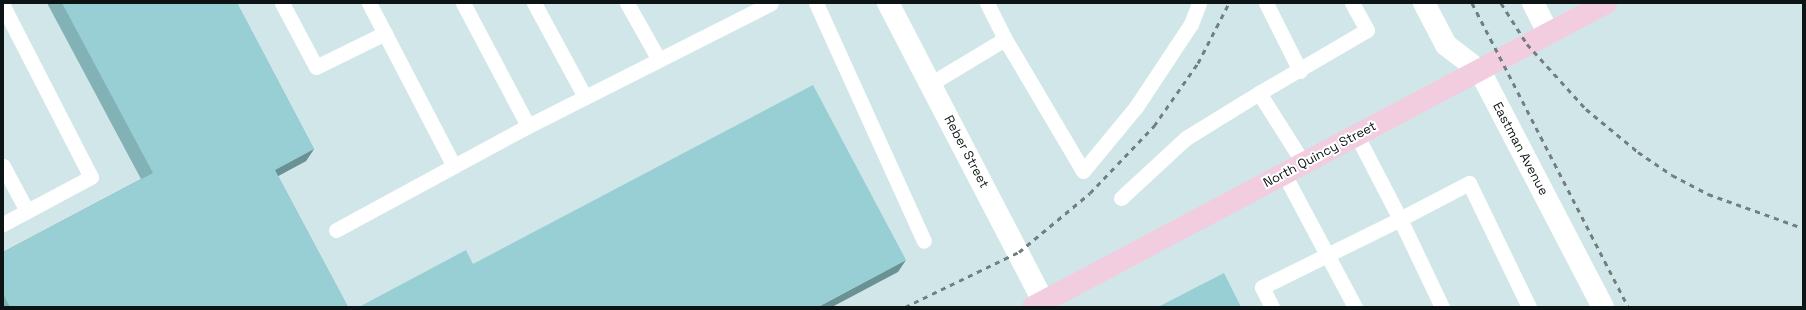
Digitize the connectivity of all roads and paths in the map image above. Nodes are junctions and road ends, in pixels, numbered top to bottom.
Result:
1 (282, 3) edge
2 (369, 3) edge
3 (463, 3) edge
4 (534, 3) edge
5 (627, 3) edge
6 (771, 3) edge
7 (816, 3) edge
8 (888, 3) edge
9 (987, 3) edge
10 (1199, 3) edge
11 (1266, 3) edge
12 (1352, 3) edge
13 (1424, 3) edge
14 (1533, 3) edge
15 (1606, 3) edge
16 (3, 6) edge
17 (385, 33) junction
18 (1548, 33) junction
19 (1005, 39) junction
20 (659, 60) junction
21 (1300, 71) junction
22 (1480, 71) junction
23 (930, 84) junction
24 (1259, 93) junction
25 (585, 97) junction
26 (528, 126) junction
27 (1357, 136) junction
28 (1304, 164) junction
29 (3, 166) edge
30 (454, 166) junction
31 (1284, 174) junction
32 (1121, 198) dead end
33 (27, 211) junction
34 (1400, 219) junction
35 (3, 224) edge
36 (336, 230) dead end
37 (924, 241) dead end
38 (1327, 253) junction
39 (1038, 304) edge
40 (1272, 307) edge
41 (1355, 307) edge
42 (1442, 307) edge
43 (1529, 307) edge
44 (1603, 307) edge

1 - 17 lane
2 - 17 lane
3 - 26 lane
4 - 25 lane
5 - 20 lane
6 - 20 lane
7 - 37 lane
8 - 23 street, Reber Street
9 - 19 lane
10 - 19 lane
11 - 21 lane
12 - 21 lane
13 - 22 street, Eastman Avenue
14 - 18 street
15 - 18 street, North Quincy Street
16 - 33 lane
17 - 30 lane
18 - 22 street, North Quincy Street
19 - 23 lane
20 - 25 lane
21 - 24 lane
22 - 27 street, North Quincy Street
22 - 44 street, Eastman Avenue
23 - 39 street, Reber Street
24 - 28 lane
24 - 32 lane
25 - 26 lane
26 - 30 lane
27 - 28 street, North Quincy Street
27 - 34 lane
28 - 31 street, North Quincy Street
29 - 33 lane
30 - 36 lane
31 - 38 lane
31 - 39 street, North Quincy Street
33 - 35 lane
34 - 38 lane
34 - 42 lane
34 - 43 lane
38 - 40 lane
38 - 41 lane

